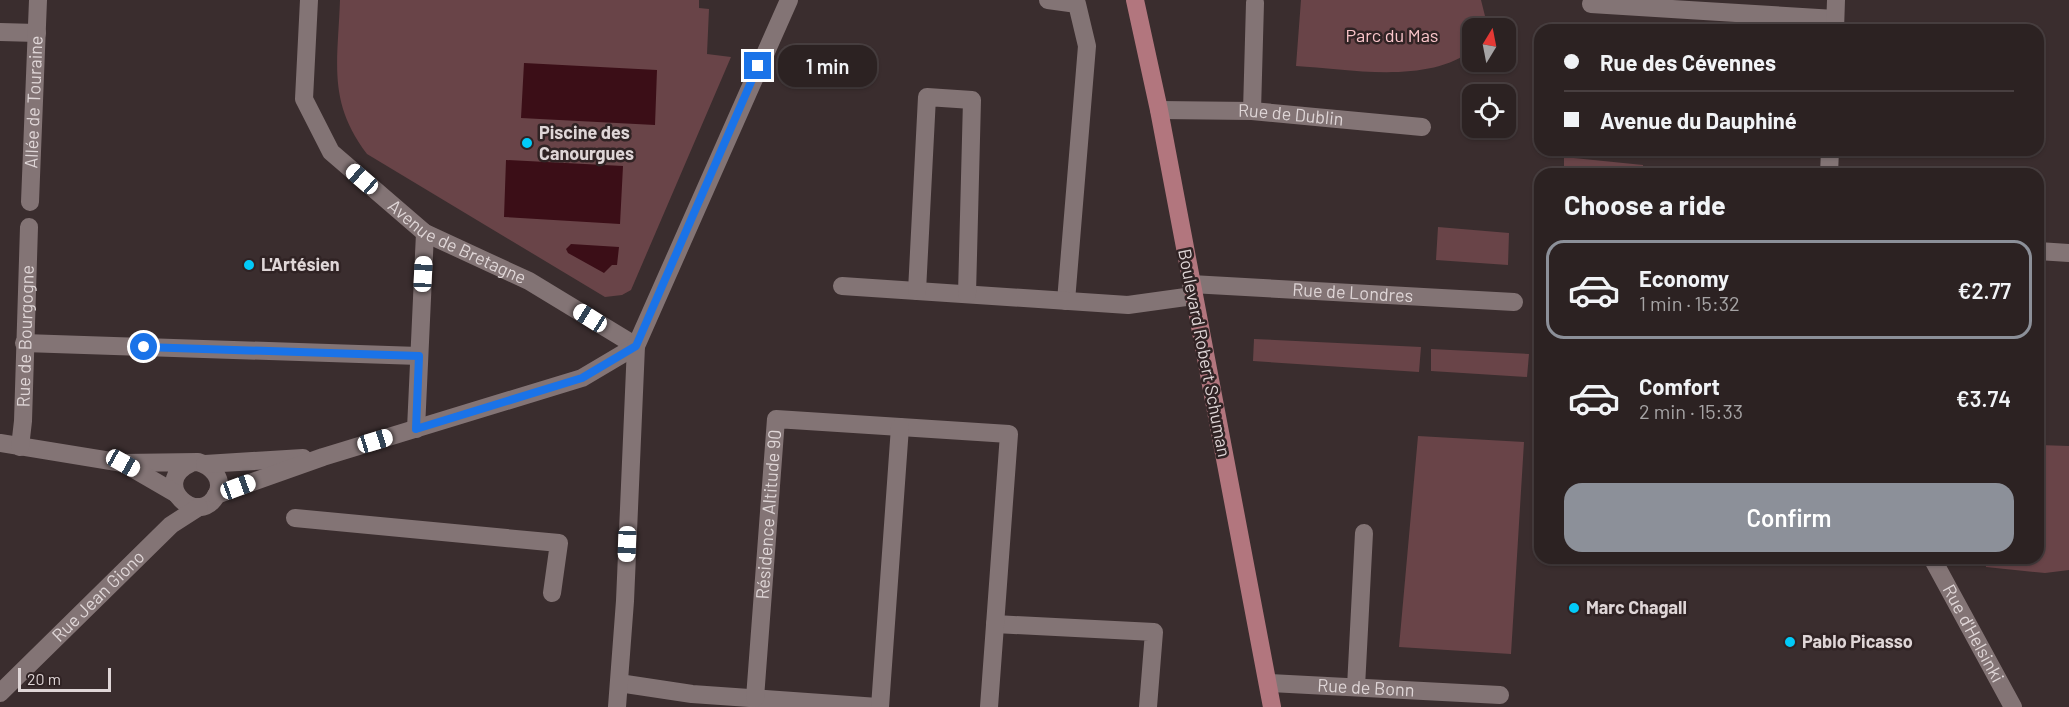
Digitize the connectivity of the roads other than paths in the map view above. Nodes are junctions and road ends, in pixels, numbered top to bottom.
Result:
1 (38, 0) edge
2 (309, 0) edge
3 (789, 0) edge
4 (1048, 0) edge
5 (1135, 0) edge
6 (1836, 0) edge
7 (1076, 2) edge
8 (1255, 3) dead end
9 (1590, 4) dead end
10 (1823, 24) edge
11 (1835, 24) edge
12 (0, 32) edge
13 (37, 33) junction
14 (1159, 110) junction
15 (1252, 111) junction
16 (1422, 127) dead end
17 (30, 202) dead end
18 (29, 227) dead end
19 (425, 233) junction
20 (2044, 251) edge
21 (2069, 253) edge
22 (842, 286) dead end
23 (1192, 290) junction
24 (917, 291) junction
25 (967, 294) junction
26 (1066, 301) junction
27 (1515, 302) dead end
28 (24, 343) junction
29 (636, 346) junction
30 (419, 356) junction
31 (900, 427) junction
32 (416, 429) junction
33 (0, 443) edge
34 (20, 447) junction
35 (323, 457) junction
36 (123, 463) junction
37 (198, 464) junction
38 (216, 495) junction
39 (177, 496) junction
40 (199, 507) junction
41 (295, 518) dead end
42 (171, 525) junction
43 (1364, 532) dead end
44 (1935, 564) edge
45 (552, 593) dead end
46 (995, 624) junction
47 (1268, 682) junction
48 (619, 683) junction
49 (1356, 687) junction
50 (0, 693) edge
51 (1500, 695) dead end
52 (755, 698) junction
53 (617, 707) edge
54 (879, 707) edge
55 (989, 707) edge
56 (1148, 707) edge
57 (1272, 707) edge
58 (2013, 707) edge

1 - 13 street, Allée de Touraine
2 - 19 street, Avenue de Bretagne
3 - 29 street
4 - 7 street
5 - 14 main road, Boulevard Robert Schuman
6 - 11 street
7 - 26 street
8 - 15 street
9 - 10 street
12 - 13 street
13 - 17 street, Allée de Touraine
14 - 15 street, Rue de Dublin
14 - 23 main road, Boulevard Robert Schuman
15 - 16 street, Rue de Dublin
18 - 28 street, Rue de Bourgogne
19 - 29 street, Avenue de Bretagne
19 - 30 street
20 - 21 street
22 - 24 street, Rue de Londres
23 - 26 street, Rue de Londres
23 - 27 street, Rue de Londres
23 - 47 main road, Boulevard Robert Schuman
24 - 25 street, Rue de Londres
24 - 25 street
25 - 26 street, Rue de Londres
28 - 30 street
28 - 34 street, Rue de Bourgogne
29 - 32 street
29 - 48 street
30 - 32 street
31 - 46 street, Résidence Altitude 90
31 - 52 street, Résidence Altitude 90
31 - 54 street
32 - 35 street
33 - 34 street
34 - 36 street
35 - 37 street
35 - 38 street
36 - 37 street
36 - 39 street
37 - 38 street
37 - 39 street
38 - 40 street
39 - 40 street
39 - 42 street, Rue Jean Giono
40 - 42 street, Rue Jean Giono
41 - 45 street
42 - 50 street, Rue Jean Giono
43 - 49 street
44 - 58 street, Rue d'Helsinki
46 - 55 street, Résidence Altitude 90
46 - 56 street
47 - 49 street, Rue de Bonn
47 - 57 main road, Boulevard Robert Schuman
48 - 52 street
48 - 53 street
49 - 51 street, Rue de Bonn
52 - 54 street

